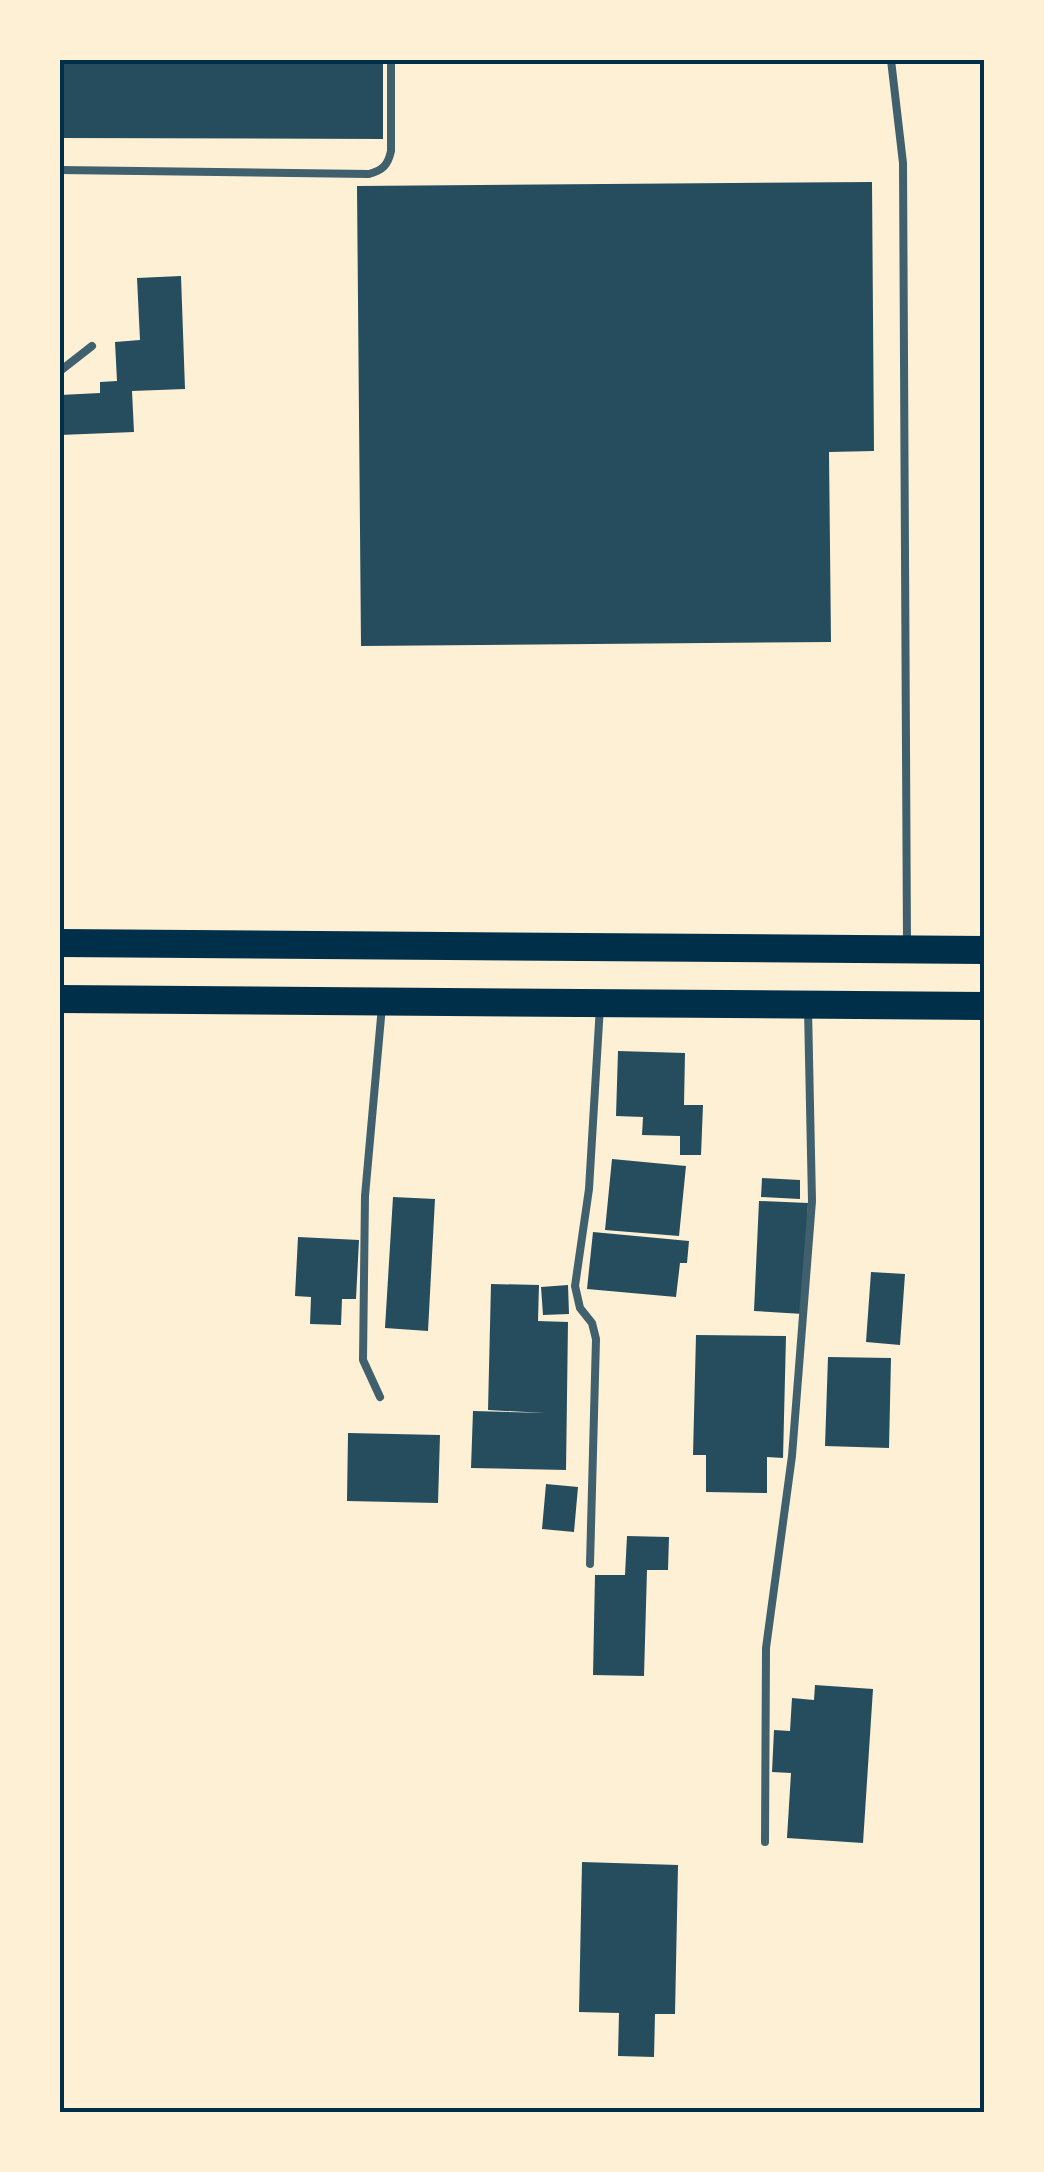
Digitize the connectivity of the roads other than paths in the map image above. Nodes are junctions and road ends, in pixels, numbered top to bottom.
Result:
1 (391, 60) edge
2 (890, 60) edge
3 (60, 170) edge
4 (92, 346) dead end
5 (60, 371) edge
6 (60, 943) edge
7 (907, 950) junction
8 (984, 950) edge
9 (60, 999) edge
10 (382, 1002) junction
11 (600, 1002) junction
12 (808, 1004) junction
13 (984, 1006) edge
14 (380, 1397) dead end
15 (590, 1564) dead end
16 (765, 1842) dead end

1 - 3 lane
2 - 7 lane
4 - 5 lane
6 - 7 highway
7 - 8 highway
9 - 10 highway
10 - 11 highway
10 - 14 lane
11 - 12 highway
11 - 15 lane
12 - 13 highway
12 - 16 lane

